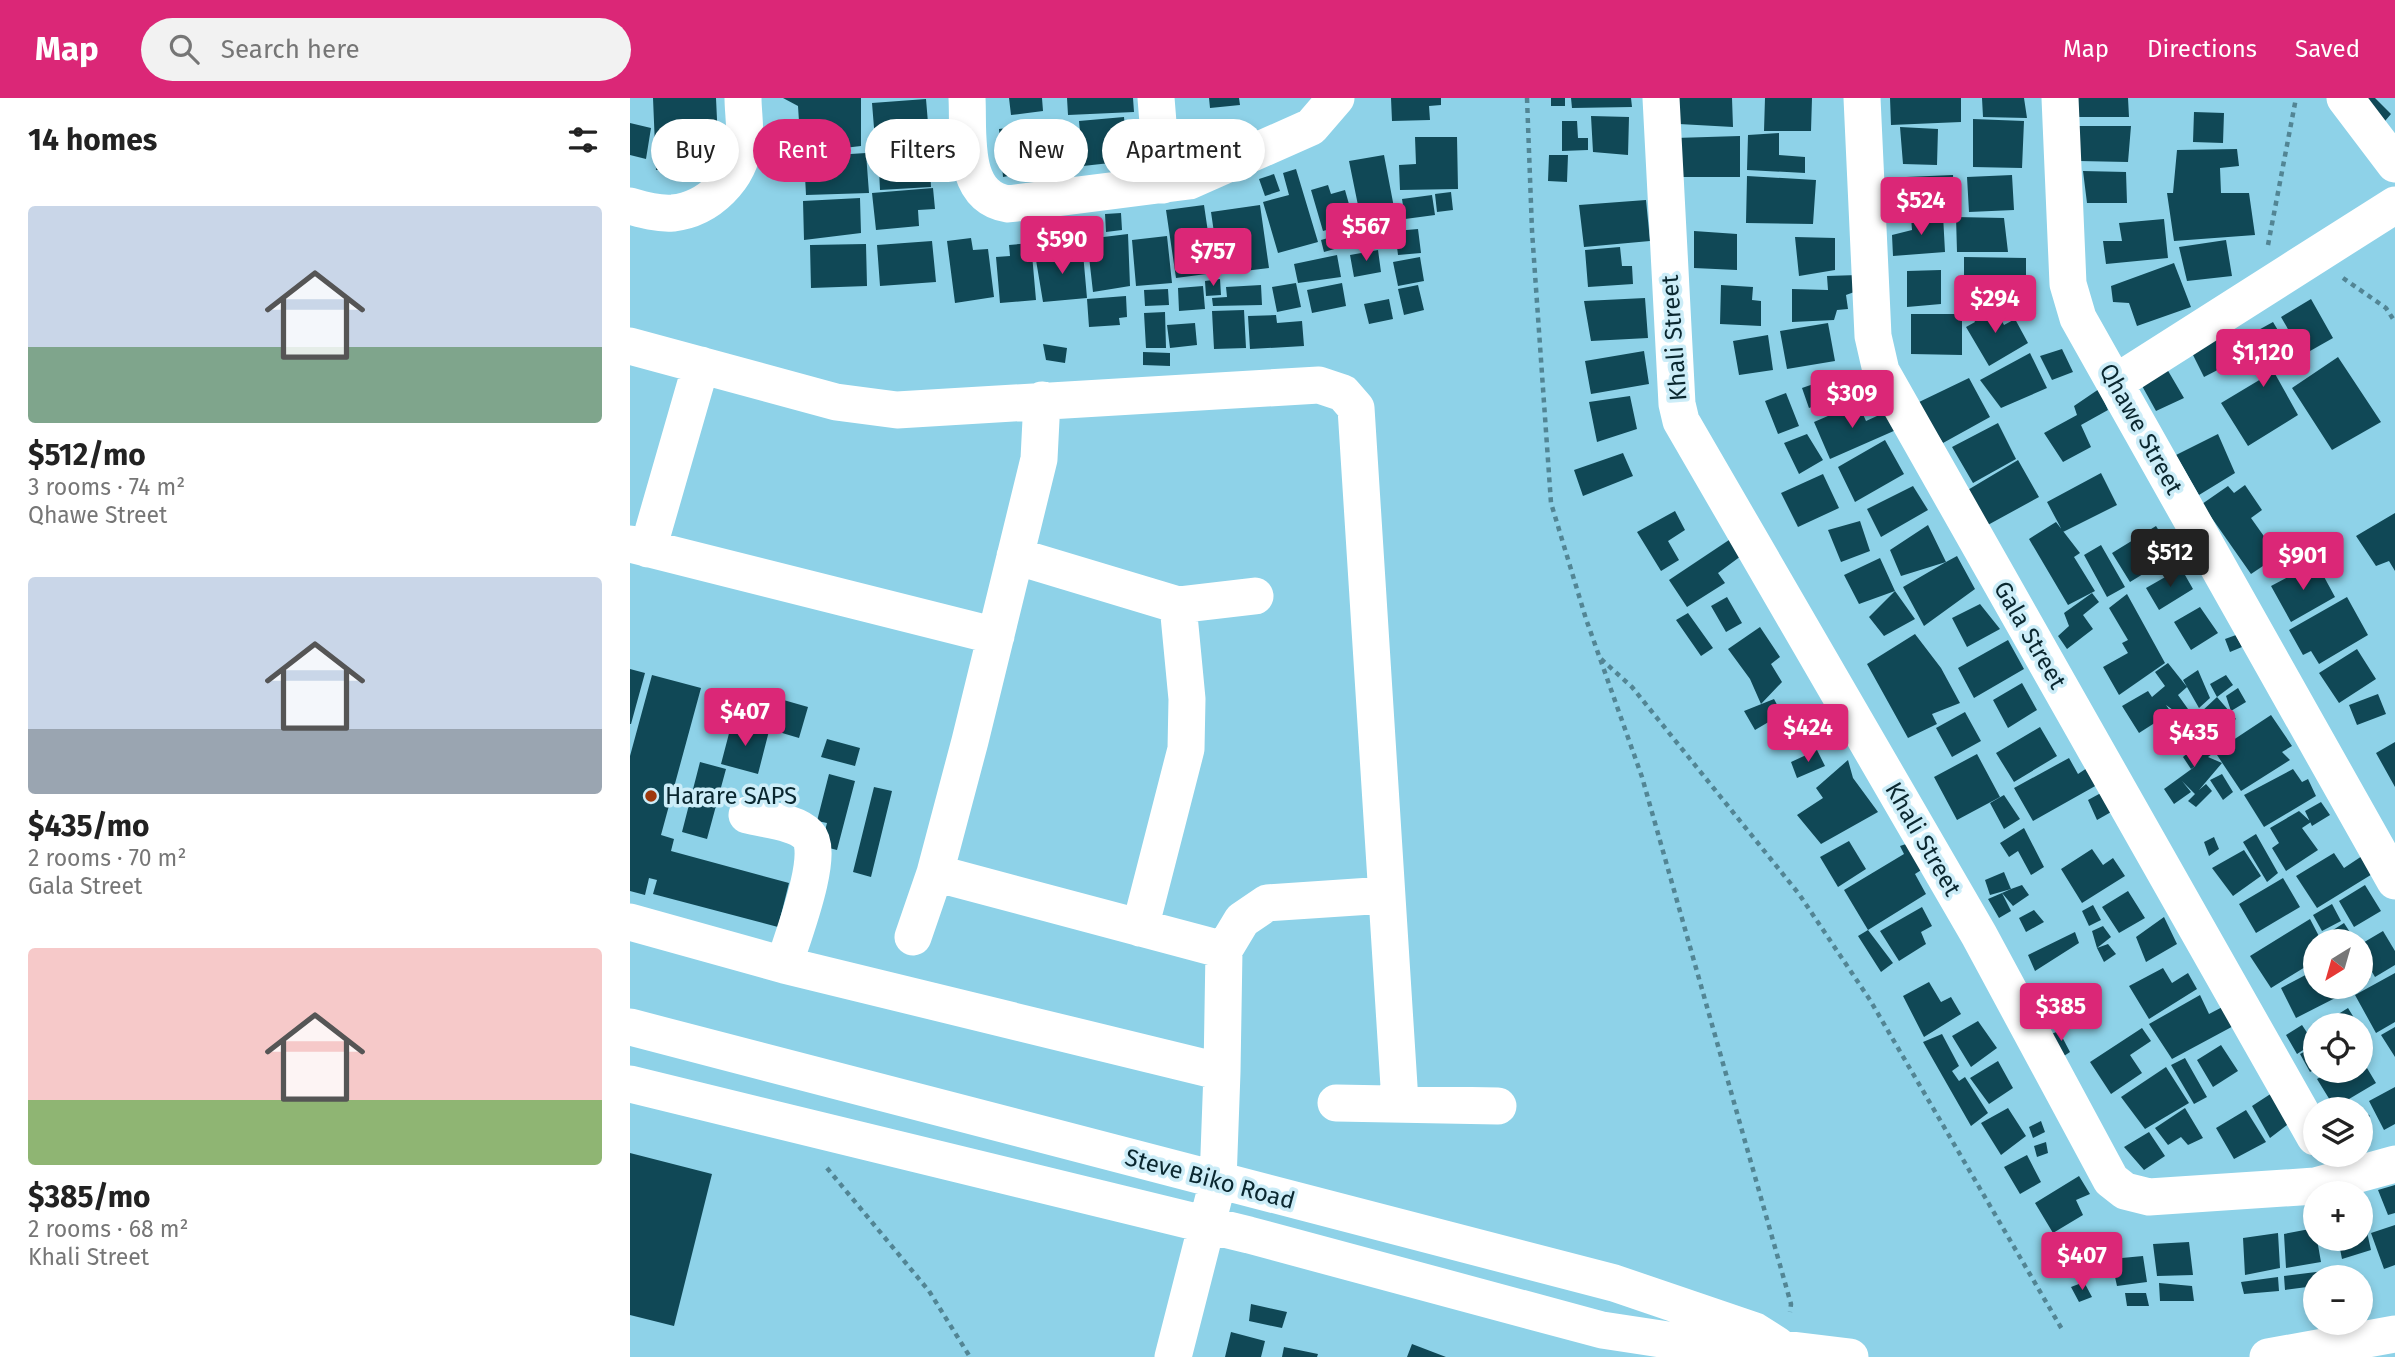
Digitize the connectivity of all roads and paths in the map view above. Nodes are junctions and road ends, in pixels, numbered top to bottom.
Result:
1 (743, 98) edge
2 (967, 98) edge
3 (1156, 98) edge
4 (1336, 98) edge
5 (1527, 98) edge
6 (1661, 98) edge
7 (1862, 98) edge
8 (2060, 98) edge
9 (2296, 98) edge
10 (2346, 98) edge
11 (2395, 164) edge
12 (1163, 185) junction
13 (2395, 205) edge
14 (630, 206) edge
15 (2314, 256) junction
16 (2259, 291) junction
17 (2395, 322) edge
18 (630, 346) edge
19 (701, 365) junction
20 (2115, 383) junction
21 (1042, 400) junction
22 (639, 546) edge
23 (1015, 556) junction
24 (1255, 596) dead end
25 (1178, 605) junction
26 (996, 636) junction
27 (1600, 658) junction
28 (747, 816) dead end
29 (934, 873) junction
30 (2395, 881) edge
31 (1386, 895) junction
32 (630, 922) edge
33 (1140, 928) junction
34 (913, 937) dead end
35 (1224, 950) junction
36 (798, 968) junction
37 (630, 1027) edge
38 (1222, 1072) junction
39 (630, 1083) edge
40 (1400, 1102) junction
41 (1336, 1103) dead end
42 (1498, 1106) dead end
43 (2303, 1116) edge
44 (2395, 1164) edge
45 (824, 1165) dead end
46 (2333, 1168) edge
47 (1218, 1181) junction
48 (1206, 1225) junction
49 (1790, 1313) dead end
50 (2063, 1331) dead end
51 (2395, 1334) edge
52 (1784, 1349) junction
53 (970, 1357) edge
54 (1173, 1357) edge
55 (1850, 1357) edge
56 (2268, 1357) edge

1 - 14 street
2 - 12 street
3 - 12 street
4 - 12 street
5 - 27 path
6 - 46 street, Khali Street
7 - 43 street, Gala Street
8 - 20 street, Qhawe Street
9 - 16 path
10 - 11 street
13 - 15 street
15 - 16 street
15 - 17 path
16 - 20 street
18 - 19 street
19 - 21 street
19 - 22 street
20 - 30 street, Qhawe Street
21 - 23 street
21 - 31 street
22 - 26 street
23 - 25 street
23 - 26 street
24 - 25 street
25 - 33 street
26 - 29 street
27 - 49 path
27 - 50 path
28 - 36 street
29 - 33 street
29 - 34 street
31 - 35 street
31 - 40 street
32 - 36 street
33 - 35 street
35 - 38 street
36 - 38 street
37 - 47 street, Steve Biko Road
38 - 47 street
39 - 48 street, Steve Biko Road
40 - 41 street
40 - 42 street
44 - 46 street, Khali Street
45 - 53 path
47 - 48 street
47 - 52 street, Steve Biko Road
48 - 52 street, Steve Biko Road
48 - 54 street
51 - 56 street
52 - 55 street, Steve Biko Road

